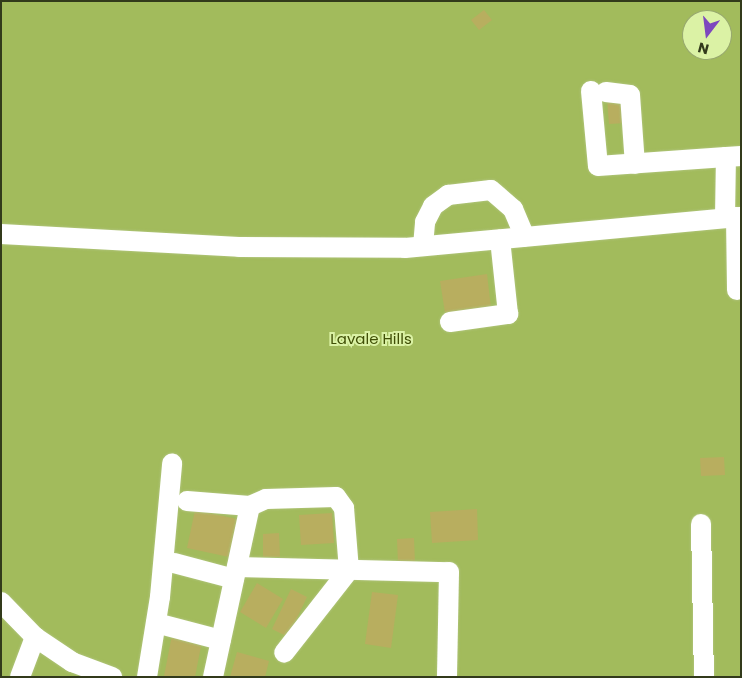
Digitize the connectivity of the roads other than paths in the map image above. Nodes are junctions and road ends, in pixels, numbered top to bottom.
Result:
1 (733, 156) edge
2 (635, 164) junction
3 (734, 218) edge
4 (1, 234) edge
5 (526, 237) junction
6 (500, 239) junction
7 (423, 246) junction
8 (737, 290) dead end
9 (450, 322) dead end
10 (172, 464) dead end
11 (187, 501) dead end
12 (250, 506) junction
13 (701, 524) dead end
14 (174, 563) dead end
15 (349, 570) junction
16 (236, 573) junction
17 (1, 602) edge
18 (156, 622) junction
19 (35, 637) junction
20 (221, 640) junction
21 (284, 653) dead end
22 (20, 677) edge
23 (112, 677) edge
24 (147, 677) edge
25 (213, 677) edge
26 (447, 677) edge
27 (704, 677) edge

1 - 2 lane
1 - 3 lane
2 - 2 lane
3 - 5 lane
3 - 8 lane
4 - 7 lane
5 - 6 lane
5 - 7 lane
6 - 7 lane
6 - 9 lane
10 - 18 lane
11 - 12 lane
12 - 15 lane
12 - 16 lane
13 - 27 lane
14 - 16 lane
15 - 16 lane
15 - 21 lane
15 - 26 lane
16 - 20 lane
17 - 19 lane
18 - 20 lane
18 - 24 lane
19 - 22 lane
19 - 23 lane
20 - 25 lane

